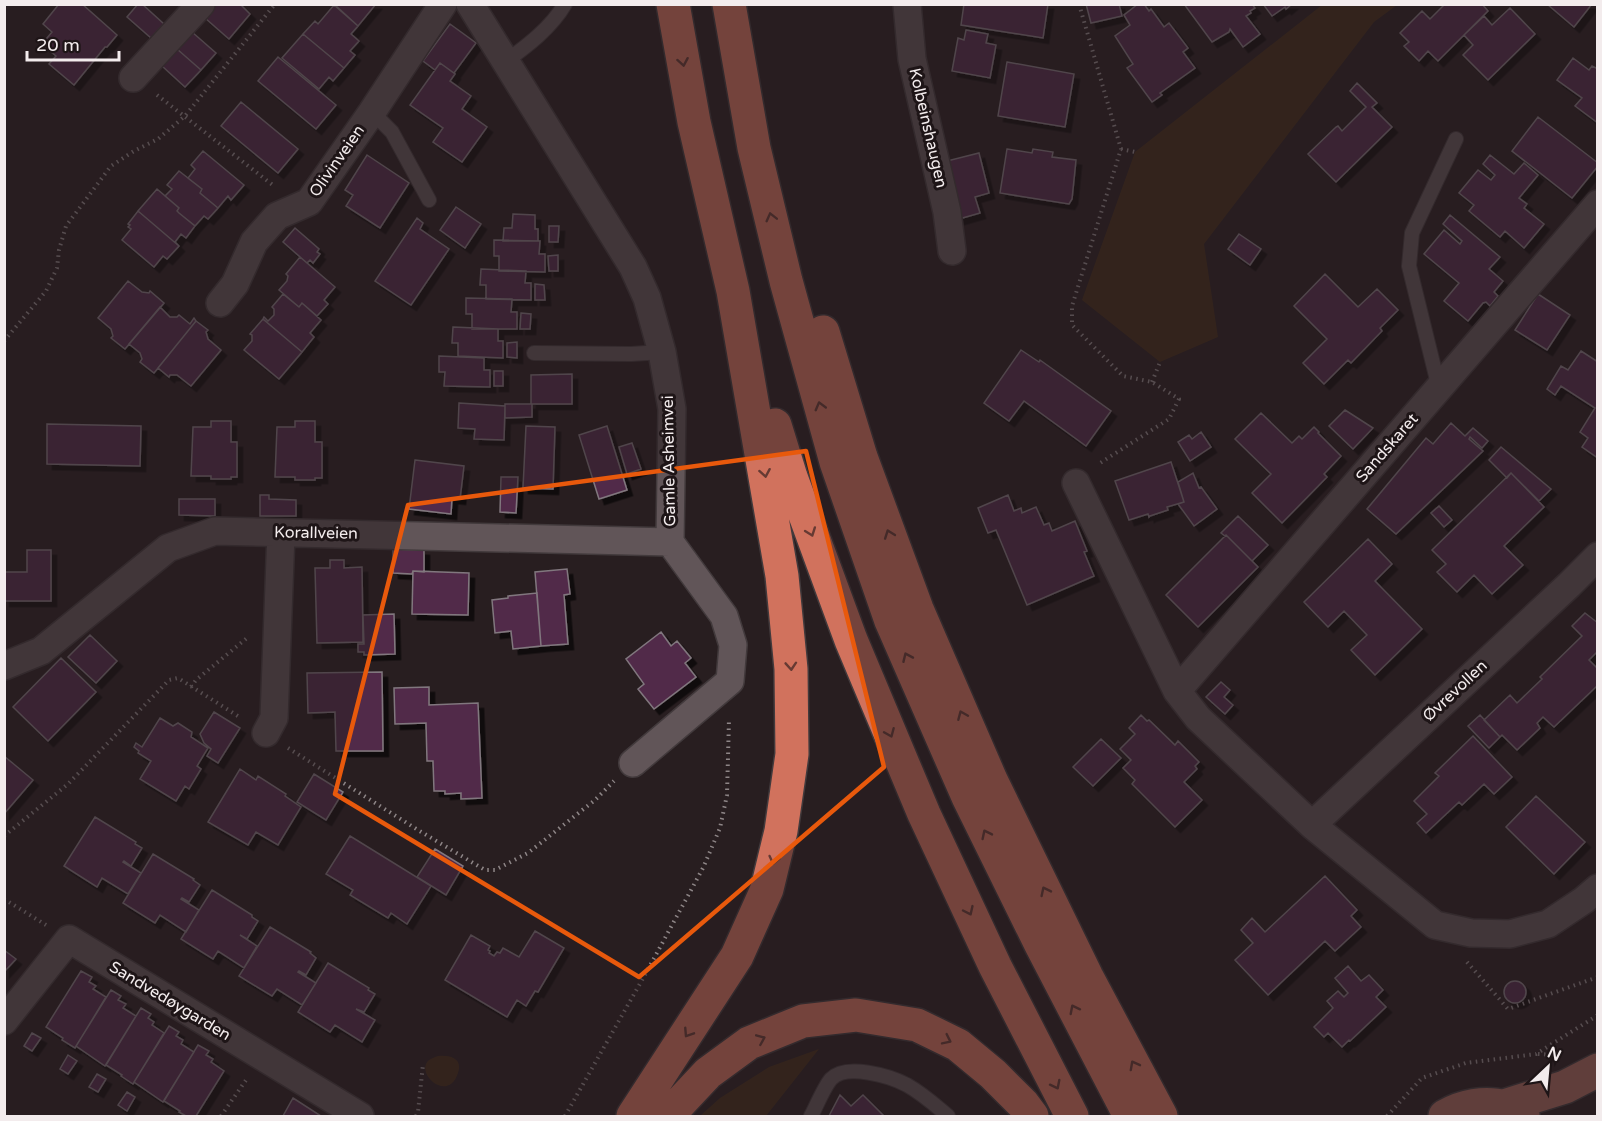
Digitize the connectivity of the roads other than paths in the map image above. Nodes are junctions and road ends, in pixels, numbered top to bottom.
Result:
1 (201, 4) edge
2 (443, 4) edge
3 (470, 4) edge
4 (565, 4) edge
5 (673, 4) edge
6 (729, 4) edge
7 (907, 4) edge
8 (505, 62) junction
9 (133, 78) road end
10 (372, 111) junction
11 (1456, 139) dead end
12 (754, 148) junction
13 (429, 200) dead end
14 (1598, 204) edge
15 (952, 251) dead end
16 (733, 291) junction
17 (220, 303) dead end
18 (662, 352) junction
19 (534, 353) dead end
20 (1439, 388) junction
21 (1076, 483) road end
22 (281, 532) junction
23 (670, 542) junction
24 (1598, 556) edge
25 (4, 666) edge
26 (1177, 691) junction
27 (266, 734) road end
28 (633, 763) road end
29 (1312, 825) junction
30 (1598, 888) edge
31 (4, 1021) edge
32 (1598, 1070) edge
33 (1515, 1111) edge
34 (360, 1116) edge
35 (633, 1116) edge
36 (669, 1116) edge
37 (811, 1116) edge
38 (948, 1116) edge
39 (1032, 1116) edge
40 (1072, 1116) edge
41 (1130, 1116) edge
42 (1161, 1116) edge
43 (1445, 1116) edge

1 - 9 street
2 - 10 street, Olivinveien
3 - 8 street, Gamle Asheimvei
4 - 8 lane
5 -> 16 highway
6 - 12 highway
7 - 15 street, Kolbeinshaugen
8 - 18 street, Gamle Asheimvei
10 - 13 lane
10 - 17 street, Olivinveien
11 - 20 lane
41 -> 12 highway
42 -> 12 highway
14 - 20 street, Sandskaret
16 -> 35 highway
16 -> 40 highway
18 - 19 lane
18 - 23 street, Gamle Asheimvei
20 - 26 street, Sandskaret
21 - 26 street
22 - 23 street, Korallveien
22 - 25 street, Korallveien
22 - 27 street
23 - 28 street, Gamle Asheimvei
24 - 29 street, Øvrevollen
26 - 29 street
29 - 30 street
31 - 34 street, Sandvedøygarden
32 - 33 main road
33 - 43 main road
36 -> 39 highway
37 - 38 lane

